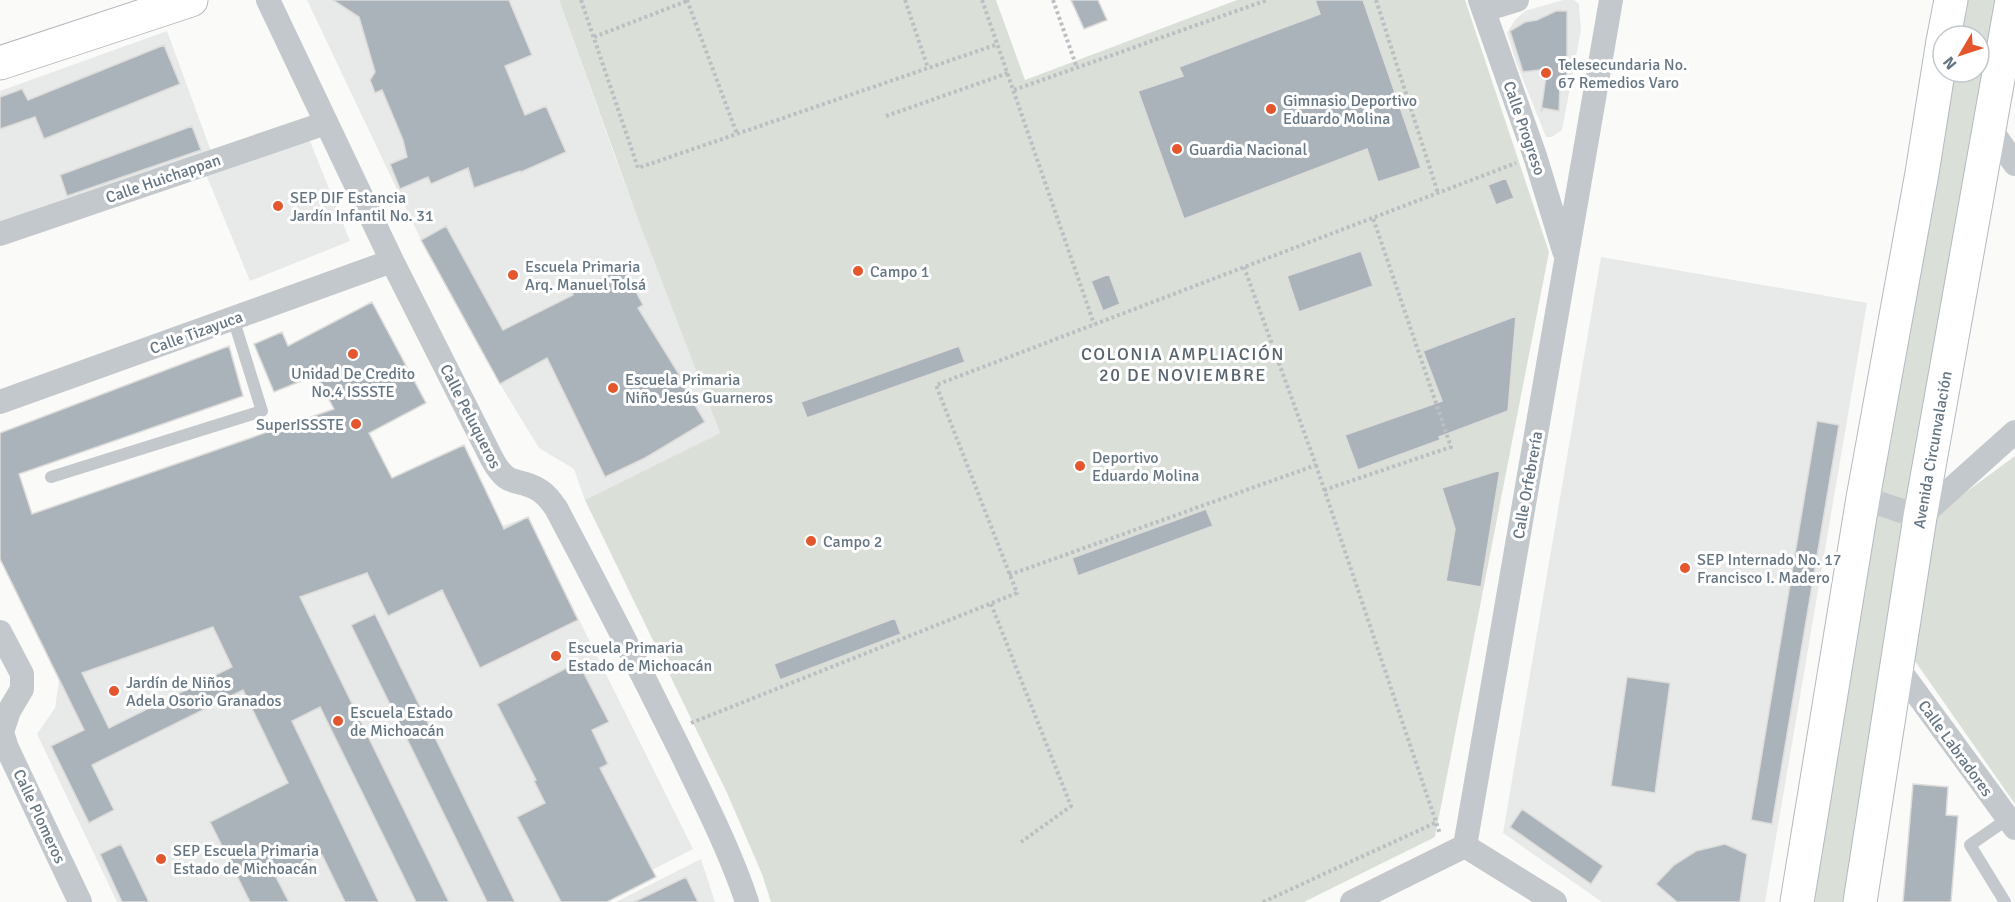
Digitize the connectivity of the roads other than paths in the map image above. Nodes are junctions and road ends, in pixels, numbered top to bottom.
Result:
1 (191, 0) edge
2 (268, 0) edge
3 (1517, 0) edge
4 (1611, 0) edge
5 (1951, 0) edge
6 (2012, 0) edge
7 (1482, 5) edge
8 (1946, 24) edge
9 (0, 63) edge
10 (1936, 84) edge
11 (326, 123) junction
12 (1989, 127) junction
13 (2015, 164) edge
14 (0, 234) edge
15 (1566, 258) junction
16 (392, 261) junction
17 (233, 318) junction
18 (0, 402) edge
19 (2015, 432) edge
20 (51, 477) dead end
21 (1863, 498) junction
22 (1920, 516) junction
23 (0, 632) edge
24 (1898, 668) junction
25 (4, 713) edge
26 (2012, 823) edge
27 (1456, 851) junction
28 (77, 901) edge
29 (747, 902) edge
30 (1352, 902) edge
31 (1555, 902) edge
32 (1797, 902) edge
33 (1860, 902) edge
34 (2005, 902) edge

1 - 9 main road
2 - 11 street, Calle Peluqueros
3 - 7 street
4 - 15 street, Calle Orfebrería
5 - 8 main road
6 - 12 main road, Avenida Circunvalación
7 - 15 street, Calle Progreso
10 - 21 main road
11 - 14 street, Calle Huichappan
11 - 16 street, Calle Peluqueros
12 - 13 street
12 - 22 main road, Avenida Circunvalación
15 - 27 street, Calle Orfebrería
16 - 17 street, Calle Tizayuca
16 - 29 street, Calle Peluqueros
17 - 18 street, Calle Tizayuca
17 - 20 lane
19 - 22 street
21 - 22 street
21 - 32 main road
22 - 24 main road, Avenida Circunvalación
23 - 25 street, Calle Plomeros
24 - 26 street, Calle Labradores
24 - 33 main road, Avenida Circunvalación
25 - 28 street, Calle Plomeros
26 - 34 lane
27 - 30 street
27 - 31 street

